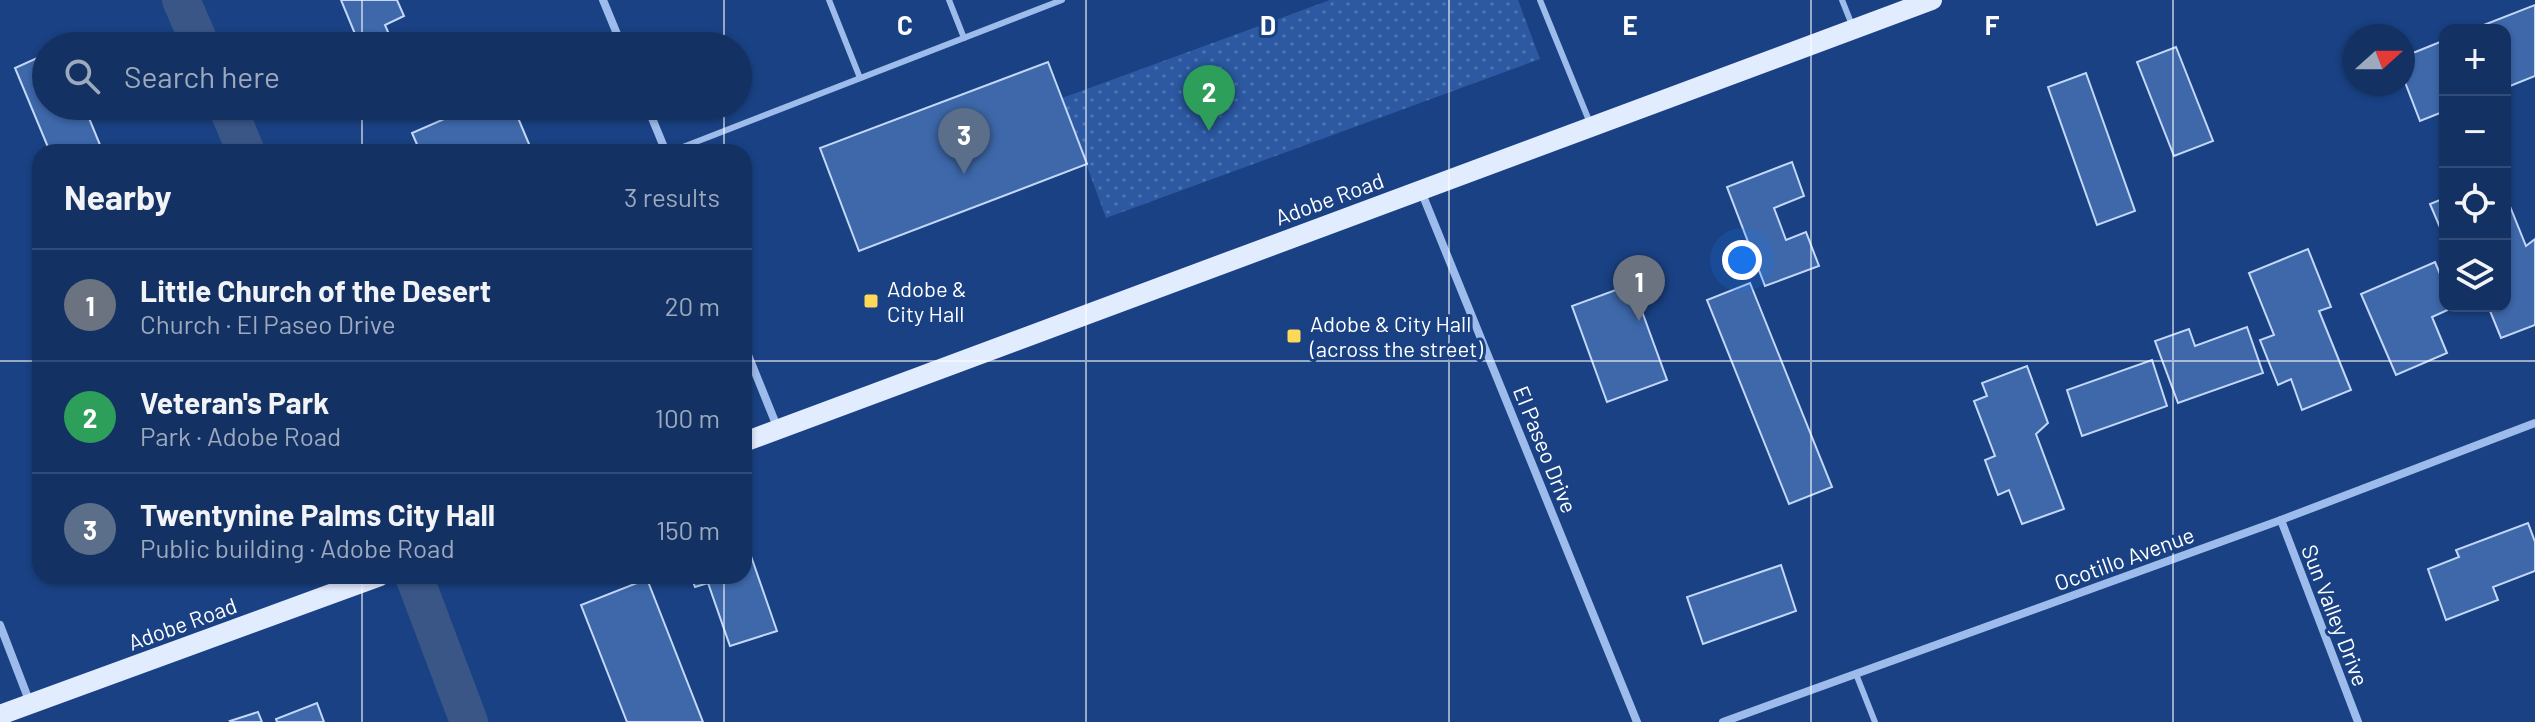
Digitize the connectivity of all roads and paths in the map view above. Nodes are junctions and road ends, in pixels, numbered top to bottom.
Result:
1 (603, 0) edge
2 (829, 0) edge
3 (949, 0) edge
4 (1062, 0) edge
5 (1540, 0) edge
6 (1842, 0) edge
7 (1932, 0) edge
8 (1853, 29) junction
9 (616, 32) edge
10 (964, 38) junction
11 (860, 78) junction
12 (653, 120) edge
13 (751, 120) edge
14 (752, 120) edge
15 (1591, 126) junction
16 (664, 144) edge
17 (689, 144) edge
18 (1421, 190) junction
19 (752, 365) edge
20 (2535, 423) edge
21 (778, 430) junction
22 (752, 439) edge
23 (2281, 520) junction
24 (358, 584) edge
25 (0, 625) edge
26 (1856, 674) junction
27 (31, 704) junction
28 (0, 715) edge
29 (1637, 722) edge
30 (1723, 722) edge
31 (1875, 722) edge
32 (2358, 722) edge

1 - 9 street
2 - 11 lane
3 - 10 lane
4 - 10 lane
5 - 15 lane
6 - 8 lane
7 - 8 main road, Adobe Road
8 - 15 main road, Adobe Road
10 - 11 lane
11 - 14 lane
12 - 16 street
13 - 17 lane
15 - 18 main road, Adobe Road
18 - 21 main road, Adobe Road
18 - 29 street, El Paseo Drive
19 - 21 street
20 - 23 street, Ocotillo Avenue
21 - 22 main road, Adobe Road
23 - 26 street, Ocotillo Avenue
23 - 32 street, Sun Valley Drive
24 - 27 main road, Adobe Road
25 - 27 street
26 - 30 street, Ocotillo Avenue
26 - 31 lane
27 - 28 main road, Adobe Road

